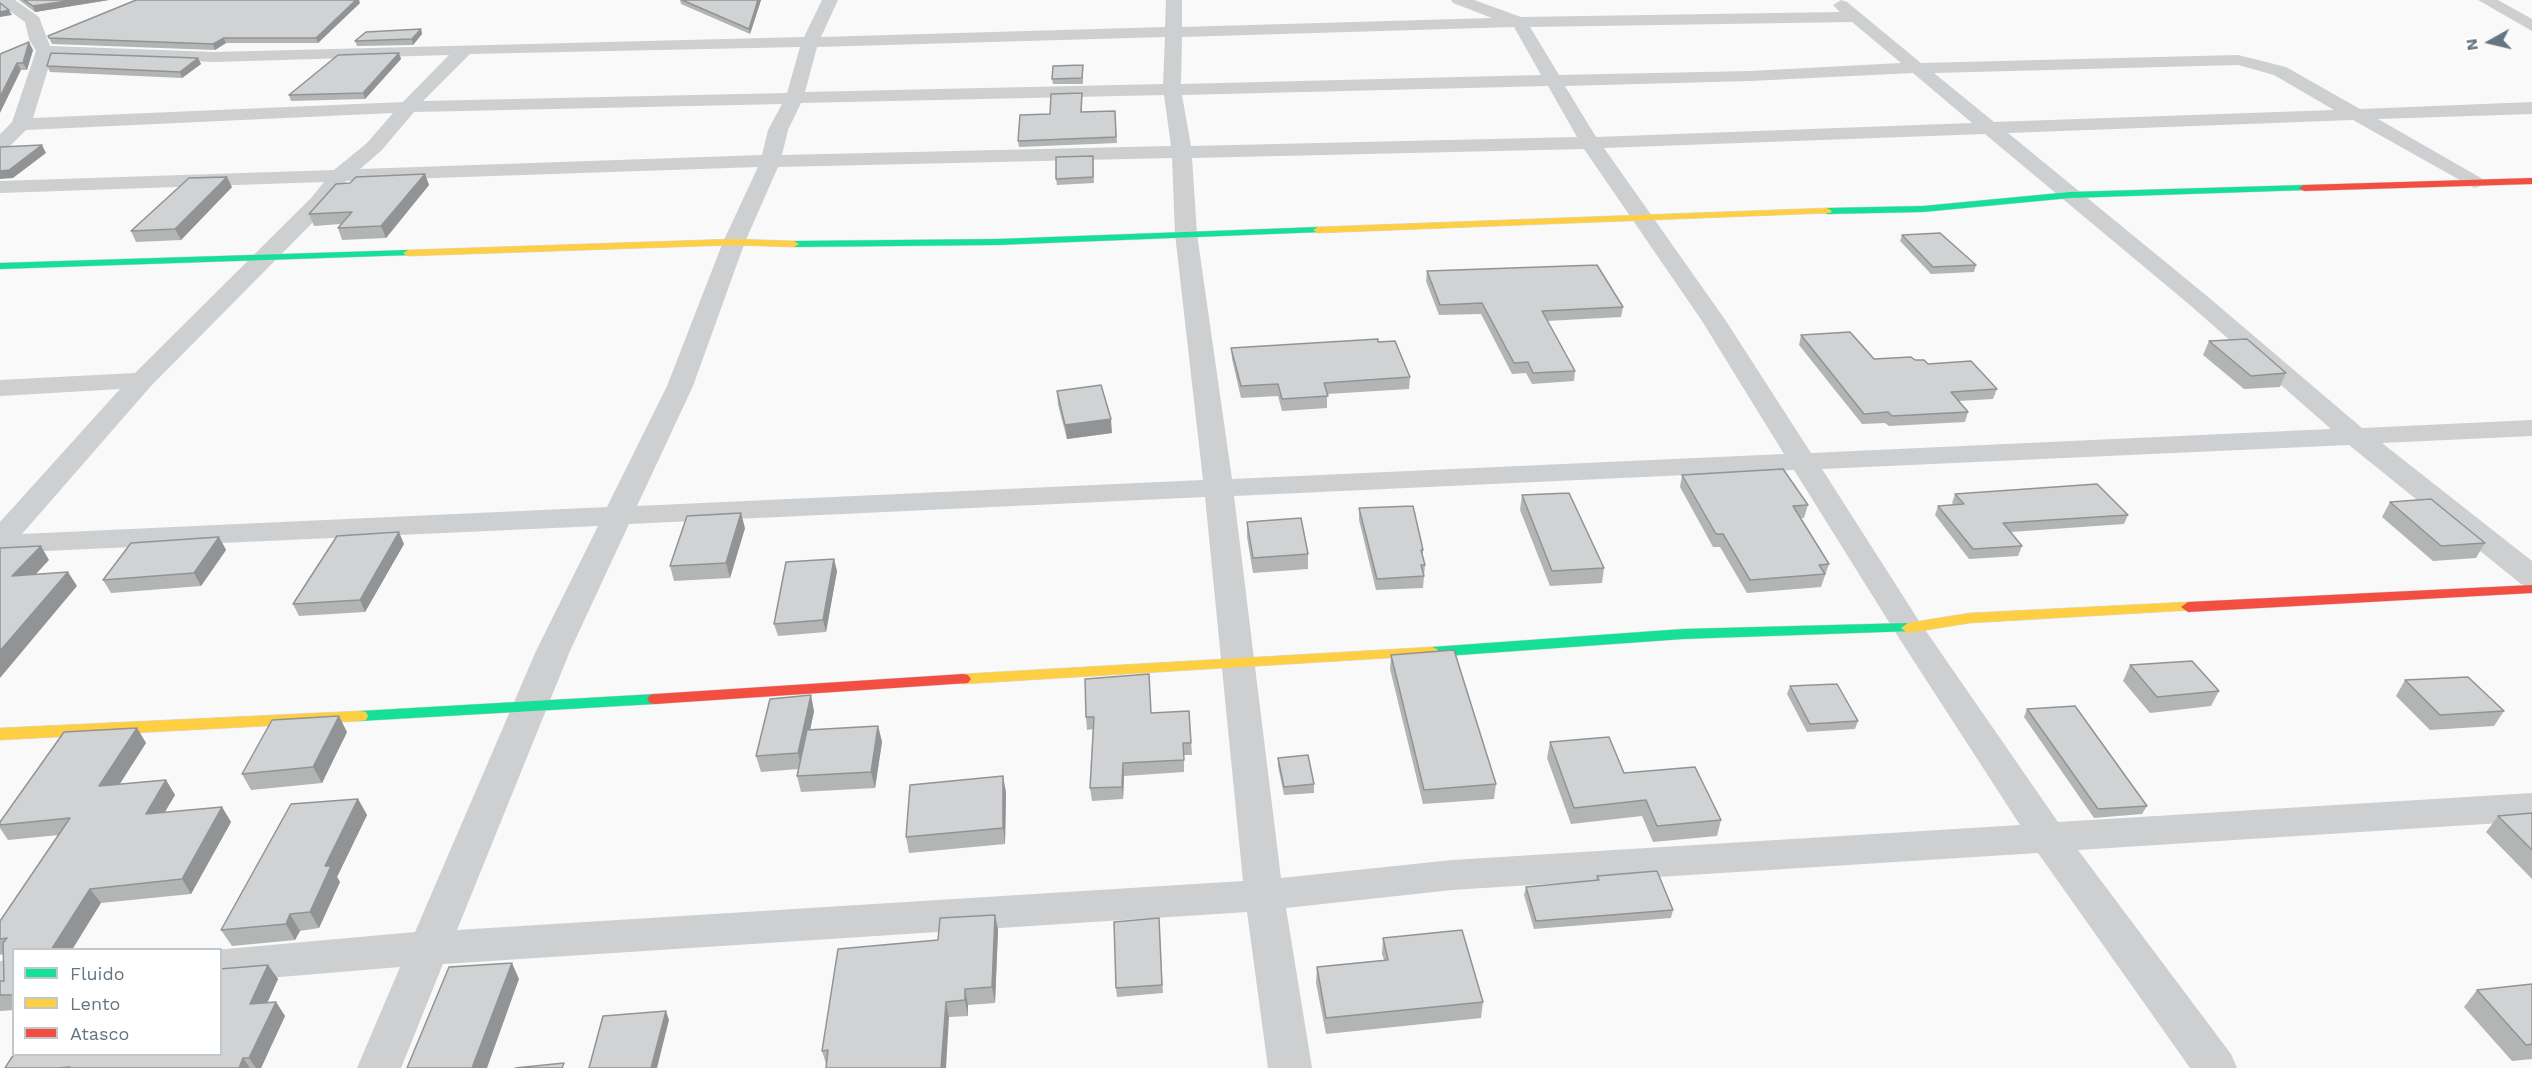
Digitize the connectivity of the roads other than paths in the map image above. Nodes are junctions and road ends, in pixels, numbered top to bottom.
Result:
1 (5, 0) edge
2 (830, 0) edge
3 (1174, 0) edge
4 (1459, 0) edge
5 (1834, 0) edge
6 (2486, 0) edge
7 (1511, 11) edge
8 (1855, 17) junction
9 (2532, 26) edge
10 (1174, 33) junction
11 (810, 42) junction
12 (465, 49) junction
13 (45, 51) junction
14 (1914, 68) junction
15 (1554, 81) junction
16 (1172, 89) junction
17 (795, 97) junction
18 (408, 107) junction
19 (2532, 108) edge
20 (2356, 115) junction
21 (21, 124) junction
22 (1986, 127) junction
23 (1590, 143) junction
24 (0, 145) edge
25 (1182, 153) junction
26 (771, 161) junction
27 (341, 174) junction
28 (2532, 181) edge
29 (2474, 182) junction
30 (0, 187) edge
31 (2070, 195) junction
32 (1644, 217) junction
33 (1186, 234) junction
34 (734, 242) junction
35 (265, 257) junction
36 (0, 266) edge
37 (142, 380) junction
38 (0, 388) edge
39 (2532, 428) edge
40 (2357, 437) junction
41 (1804, 461) junction
42 (1217, 488) junction
43 (618, 518) junction
44 (0, 542) edge
45 (2532, 577) edge
46 (2532, 590) edge
47 (1908, 628) junction
48 (1236, 663) junction
49 (532, 707) junction
50 (0, 734) edge
51 (2532, 807) edge
52 (2049, 839) junction
53 (1264, 895) junction
54 (430, 948) junction
55 (222, 965) edge
56 (379, 1068) edge
57 (1290, 1068) edge
58 (2215, 1068) edge

1 - 13 street
2 - 11 street
3 - 10 street
4 - 7 street
5 - 8 street
6 - 9 street
7 - 8 street
7 - 10 street
7 - 15 street
8 - 14 street
10 - 11 street
10 - 16 street
11 - 12 street
11 - 17 street
12 - 13 street
12 - 18 street
13 - 21 street
14 - 15 street
14 - 20 street
14 - 22 street
15 - 16 street
15 - 23 street
16 - 17 street
16 - 25 street
17 - 18 street
17 - 26 street
18 - 21 street
18 - 27 street
19 - 20 street
20 - 22 street
20 - 29 street
21 - 24 street
22 - 23 street
22 - 31 street
23 - 25 street
23 - 32 street
25 - 26 street
25 - 33 street
26 - 27 street
26 - 34 street
27 - 30 street
27 - 35 street
28 - 29 street
29 - 31 street
31 - 32 street
31 - 40 street
32 - 33 street
32 - 41 street
33 - 34 street
33 - 42 street
34 - 35 street
34 - 43 street
35 - 36 street
35 - 37 street
37 - 38 street
37 - 44 street
39 - 40 street
40 - 41 street
40 - 45 street
41 - 42 street
41 - 47 street
42 - 43 street
42 - 48 street
43 - 44 street
43 - 49 street
46 - 47 street
47 - 48 street
47 - 52 street
48 - 49 street
48 - 53 street
49 - 50 street
49 - 54 street
51 - 52 street
52 - 53 street
52 - 58 street
53 - 54 street
53 - 57 street
54 - 55 street
54 - 56 street

